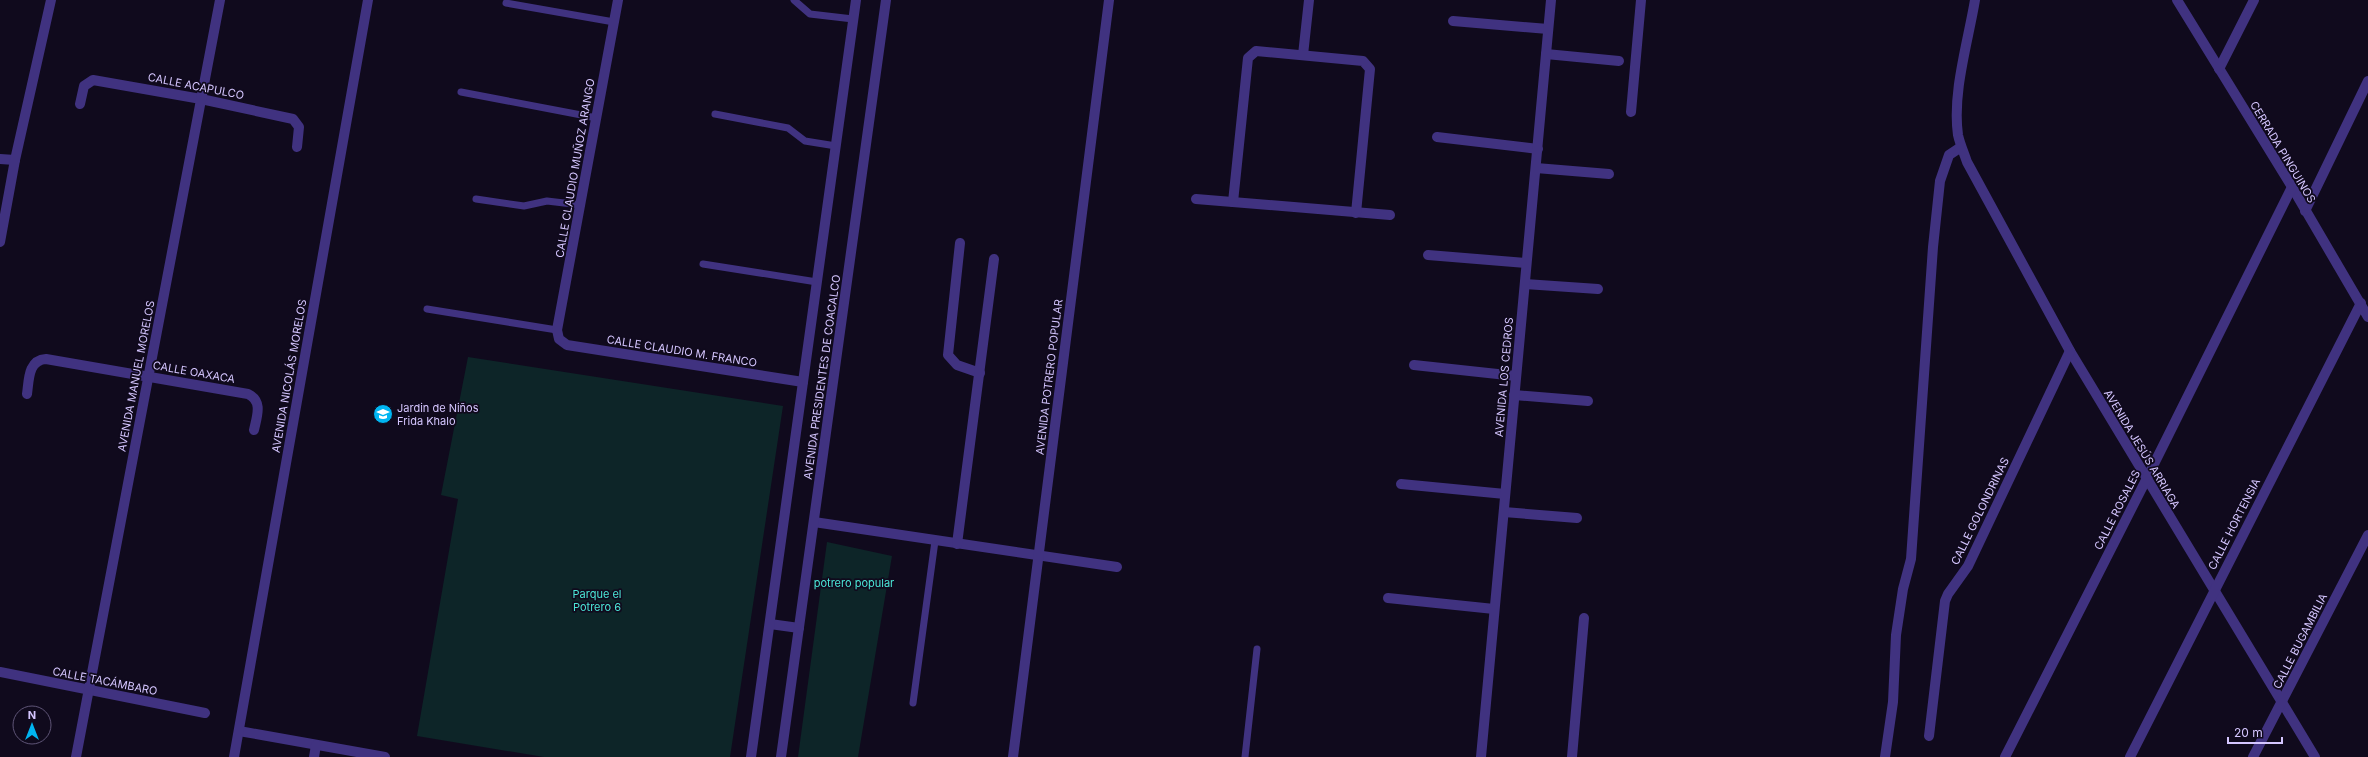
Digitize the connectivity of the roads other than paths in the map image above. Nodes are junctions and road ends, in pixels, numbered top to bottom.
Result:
1 (51, 0) edge
2 (220, 0) edge
3 (368, 0) edge
4 (618, 0) edge
5 (794, 0) edge
6 (856, 0) edge
7 (886, 0) edge
8 (1109, 0) edge
9 (1309, 0) edge
10 (1551, 0) edge
11 (1641, 0) edge
12 (1975, 0) edge
13 (2178, 0) edge
14 (2254, 0) edge
15 (506, 3) dead end
16 (853, 19) junction
17 (1453, 21) dead end
18 (614, 22) junction
19 (1548, 29) junction
20 (1304, 54) junction
21 (1546, 54) junction
22 (1620, 61) dead end
23 (2219, 69) junction
24 (2368, 81) edge
25 (462, 92) dead end
26 (201, 99) junction
27 (80, 104) dead end
28 (1631, 112) dead end
29 (715, 114) dead end
30 (597, 118) junction
31 (1437, 137) dead end
32 (836, 146) junction
33 (297, 147) dead end
34 (1961, 147) junction
35 (1538, 150) junction
36 (0, 159) edge
37 (15, 160) junction
38 (1536, 168) junction
39 (1609, 174) dead end
40 (2292, 187) junction
41 (476, 199) dead end
42 (1196, 199) dead end
43 (1233, 202) junction
44 (581, 205) junction
45 (2305, 211) junction
46 (1356, 213) junction
47 (1390, 215) dead end
48 (0, 236) edge
49 (960, 243) dead end
50 (1428, 255) dead end
51 (994, 259) dead end
52 (1526, 263) junction
53 (703, 264) dead end
54 (817, 282) junction
55 (1525, 284) junction
56 (1598, 289) dead end
57 (2361, 304) junction
58 (427, 308) dead end
59 (2368, 317) edge
60 (558, 334) junction
61 (2070, 351) junction
62 (1414, 365) dead end
63 (980, 373) junction
64 (149, 376) junction
65 (1516, 376) junction
66 (803, 382) junction
67 (27, 394) dead end
68 (1514, 396) junction
69 (1588, 401) dead end
70 (254, 430) dead end
71 (2146, 480) junction
72 (1401, 484) dead end
73 (1505, 494) junction
74 (1504, 512) junction
75 (1577, 518) dead end
76 (814, 522) junction
77 (2368, 536) edge
78 (935, 541) junction
79 (957, 544) junction
80 (1038, 556) junction
81 (1116, 567) dead end
82 (2213, 591) junction
83 (1388, 598) dead end
84 (1494, 609) junction
85 (1584, 618) dead end
86 (770, 624) junction
87 (799, 628) junction
88 (1257, 649) dead end
89 (0, 672) edge
90 (90, 691) junction
91 (913, 703) dead end
92 (2281, 704) junction
93 (205, 713) dead end
94 (238, 731) junction
95 (1929, 736) dead end
96 (316, 745) junction
97 (76, 757) edge
98 (234, 757) edge
99 (314, 757) edge
100 (385, 757) edge
101 (751, 757) edge
102 (781, 757) edge
103 (1013, 757) edge
104 (1245, 757) edge
105 (1481, 757) edge
106 (1572, 757) edge
107 (1885, 757) edge
108 (2005, 757) edge
109 (2130, 757) edge
110 (2253, 757) edge
111 (2314, 757) edge

1 - 37 street
2 - 26 street, AVENIDA MANUEL MORELOS
3 - 94 street, AVENIDA NICOLÁS MORELOS
4 - 18 street, CALLE CLAUDIO MUÑOZ ARANGO
5 - 16 lane
6 - 16 street, AVENIDA PRESIDENTES DE COACALCO
7 - 76 street, AVENIDA PRESIDENTES DE COACALCO
8 - 80 street, AVENIDA POTRERO POPULAR
9 - 20 street
10 - 19 street, AVENIDA LOS CEDROS
11 - 28 street
12 - 34 street, AVENIDA JESÚS ARRIAGA
13 - 23 street, CERRADA PINGUINOS
14 - 23 street
15 - 18 lane
16 - 32 street, AVENIDA PRESIDENTES DE COACALCO
17 - 19 street
18 - 30 street, CALLE CLAUDIO MUÑOZ ARANGO
19 - 21 street, AVENIDA LOS CEDROS
20 - 43 street
20 - 46 street
21 - 22 street
21 - 35 street, AVENIDA LOS CEDROS
23 - 40 street, CERRADA PINGUINOS
24 - 45 street
25 - 30 lane
26 - 27 street, CALLE ACAPULCO
26 - 33 street, CALLE ACAPULCO
26 - 64 street, AVENIDA MANUEL MORELOS
29 - 32 lane
30 - 44 street, CALLE CLAUDIO MUÑOZ ARANGO
31 - 35 street
32 - 54 street, AVENIDA PRESIDENTES DE COACALCO
34 - 61 street, AVENIDA JESÚS ARRIAGA
34 - 107 street
35 - 38 street, AVENIDA LOS CEDROS
36 - 37 street
37 - 48 street
38 - 39 street
38 - 52 street, AVENIDA LOS CEDROS
40 - 45 street, CERRADA PINGUINOS
40 - 71 street, CALLE ROSALES
41 - 44 lane
42 - 43 street
43 - 46 street
44 - 60 street, CALLE CLAUDIO MUÑOZ ARANGO
45 - 57 street, CERRADA PINGUINOS
46 - 47 street
49 - 63 street
50 - 52 street
51 - 63 street
52 - 55 street, AVENIDA LOS CEDROS
53 - 54 lane
54 - 66 street, AVENIDA PRESIDENTES DE COACALCO
55 - 56 street
55 - 65 street, AVENIDA LOS CEDROS
57 - 59 street, CERRADA PINGUINOS
57 - 82 street, CALLE HORTENSIA
58 - 60 lane
60 - 66 street, CALLE CLAUDIO M. FRANCO
61 - 71 street, AVENIDA JESÚS ARRIAGA
61 - 95 street, CALLE GOLONDRINAS
62 - 65 street
63 - 79 street
64 - 67 street, CALLE OAXACA
64 - 70 street, CALLE OAXACA
64 - 90 street, AVENIDA MANUEL MORELOS
65 - 68 street, AVENIDA LOS CEDROS
66 - 86 street, AVENIDA PRESIDENTES DE COACALCO
68 - 69 street
68 - 73 street, AVENIDA LOS CEDROS
71 - 82 street, AVENIDA JESÚS ARRIAGA
71 - 108 street, CALLE ROSALES
72 - 73 street
73 - 74 street, AVENIDA LOS CEDROS
74 - 75 street
74 - 84 street, AVENIDA LOS CEDROS
76 - 78 street
76 - 87 street, AVENIDA PRESIDENTES DE COACALCO
77 - 92 street, CALLE BUGAMBILIA
78 - 79 street
78 - 91 lane
79 - 80 street
80 - 81 street
80 - 103 street, AVENIDA POTRERO POPULAR
82 - 92 street, AVENIDA JESÚS ARRIAGA
82 - 109 street, CALLE HORTENSIA
83 - 84 street
84 - 105 street, AVENIDA LOS CEDROS
85 - 106 street
86 - 87 street
86 - 101 street, AVENIDA PRESIDENTES DE COACALCO
87 - 102 street, AVENIDA PRESIDENTES DE COACALCO
88 - 104 lane
89 - 90 street, CALLE TACÁMBARO
90 - 93 street, CALLE TACÁMBARO
90 - 97 street, AVENIDA MANUEL MORELOS
92 - 110 street, CALLE BUGAMBILIA
92 - 111 street, AVENIDA JESÚS ARRIAGA
94 - 96 street
94 - 98 street, AVENIDA NICOLÁS MORELOS
96 - 99 street
96 - 100 street

